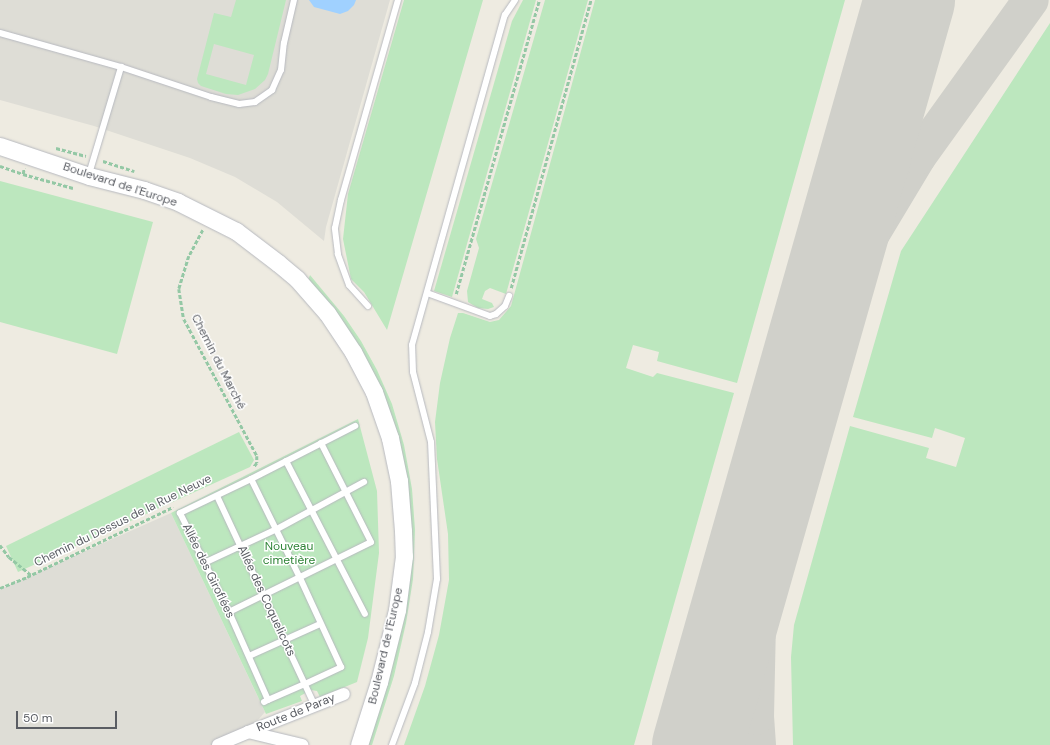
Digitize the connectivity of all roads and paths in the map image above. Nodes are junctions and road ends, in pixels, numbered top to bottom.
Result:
1 (294, 0) edge
2 (398, 0) edge
3 (515, 0) edge
4 (539, 0) edge
5 (591, 0) edge
6 (0, 33) edge
7 (121, 67) junction
8 (0, 146) edge
9 (50, 146) dead end
10 (94, 158) junction
11 (0, 166) edge
12 (25, 167) dead end
13 (141, 173) dead end
14 (89, 176) junction
15 (210, 217) junction
16 (427, 293) junction
17 (509, 296) joint
18 (453, 303) junction
19 (368, 306) dead end
20 (355, 426) dead end
21 (321, 444) junction
22 (286, 461) junction
23 (253, 468) dead end
24 (251, 479) junction
25 (364, 482) dead end
26 (346, 492) junction
27 (217, 496) junction
28 (174, 506) dead end
29 (312, 510) junction
30 (277, 529) junction
31 (0, 545) edge
32 (240, 546) junction
33 (337, 559) junction
34 (204, 563) junction
35 (31, 575) junction
36 (300, 578) junction
37 (0, 588) edge
38 (263, 595) junction
39 (229, 612) junction
40 (365, 614) dead end
41 (320, 624) junction
42 (284, 640) junction
43 (249, 656) junction
44 (305, 684) junction
45 (344, 694) dead end
46 (314, 706) junction
47 (248, 732) junction
48 (218, 745) edge
49 (302, 745) edge
50 (359, 745) edge
51 (392, 745) edge

1 - 7 lane
2 - 19 lane
3 - 16 lane
4 - 18 path
5 - 17 path
6 - 7 lane
7 - 10 lane
8 - 14 main road, Boulevard de l'Europe
9 - 10 path
10 - 13 path
10 - 14 lane
11 - 12 path
14 - 15 main road, Boulevard de l'Europe
15 - 23 path, Chemin du Marché
15 - 50 main road, Boulevard de l'Europe
16 - 18 lane
16 - 51 lane
17 - 18 lane
20 - 21 lane
21 - 22 lane
21 - 26 lane
22 - 24 lane
22 - 29 lane
24 - 27 lane, Allée des Giroflées
24 - 30 lane, Allée des Giroflées
25 - 26 lane
26 - 29 lane
26 - 33 lane
27 - 32 lane, Allée des Coquelicots
27 - 34 lane, Allée des Giroflées
28 - 35 path, Chemin du Dessus de la Rue Neuve
29 - 30 lane
29 - 33 lane
30 - 32 lane
30 - 36 lane, Allée des Giroflées
31 - 35 path
32 - 34 lane
32 - 38 lane, Allée des Coquelicots
33 - 36 lane
33 - 40 lane
34 - 39 lane, Allée des Giroflées
35 - 37 path, Chemin du Dessus de la Rue Neuve
36 - 38 lane
36 - 41 lane, Allée des Giroflées
38 - 39 lane
38 - 42 lane, Allée des Coquelicots
39 - 43 lane, Allée des Giroflées
41 - 42 lane
41 - 44 lane, Allée des Giroflées
42 - 43 lane
42 - 44 lane, Allée des Coquelicots
43 - 44 lane, Allée des Giroflées
44 - 46 lane, Allée des Coquelicots
45 - 46 street, Route de Paray
46 - 47 street, Route de Paray
47 - 48 street, Route de Paray
47 - 49 street, Route de Paray

